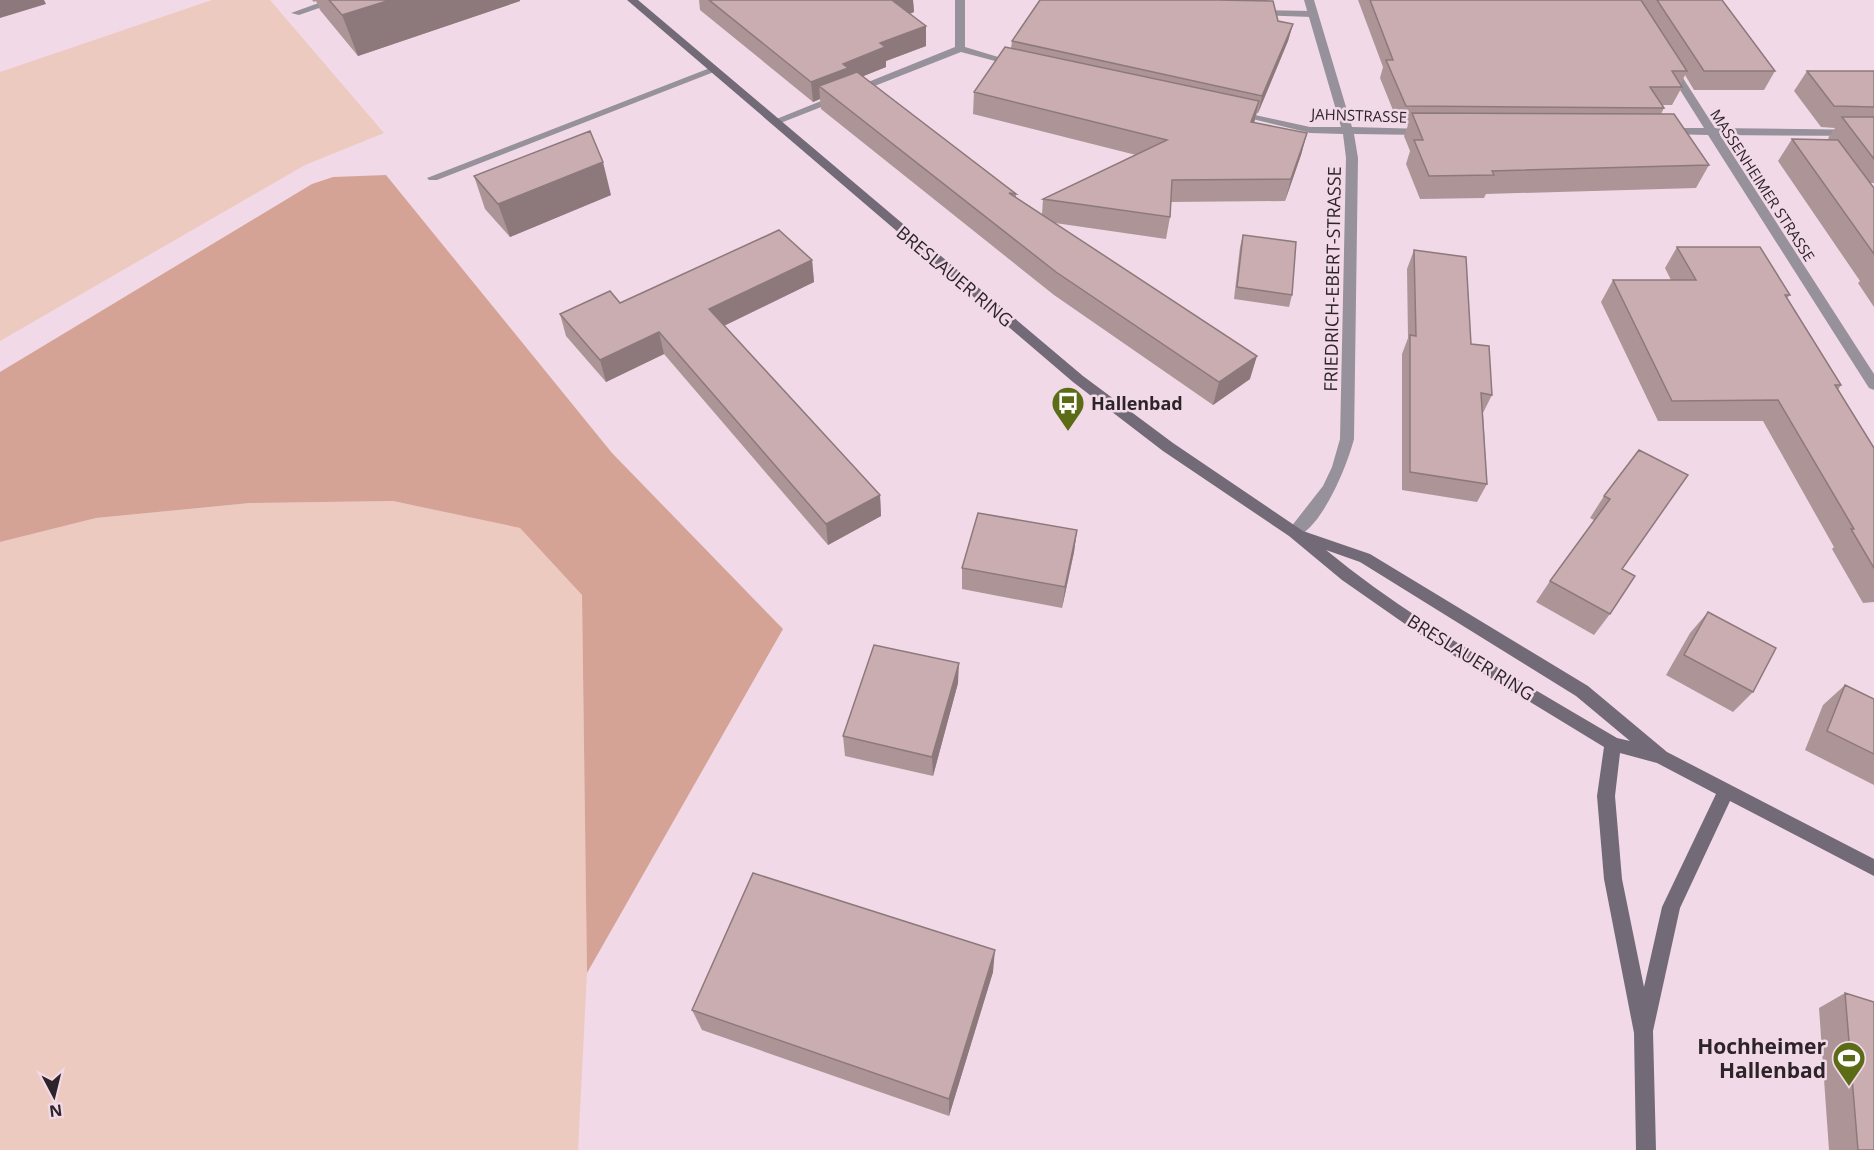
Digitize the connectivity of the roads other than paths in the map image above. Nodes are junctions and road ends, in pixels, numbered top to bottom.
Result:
1 (337, 0) edge
2 (632, 0) edge
3 (960, 0) edge
4 (1309, 0) edge
5 (296, 13) dead end
6 (1248, 13) edge
7 (1312, 15) junction
8 (960, 49) junction
9 (1660, 51) edge
10 (1023, 67) edge
11 (714, 70) junction
12 (1230, 112) edge
13 (774, 122) junction
14 (1652, 131) edge
15 (1711, 131) junction
16 (1348, 132) junction
17 (1441, 132) edge
18 (1874, 133) edge
19 (433, 178) dead end
20 (1874, 385) edge
21 (1294, 532) junction
22 (1613, 744) junction
23 (1661, 757) junction
24 (1726, 791) junction
25 (1874, 868) edge
26 (1644, 1033) junction
27 (1646, 1150) edge

1 - 5 street
2 - 11 main road, BRESLAUER RING
3 - 8 street
4 - 7 street, FRIEDRICH-EBERT-STRASSE
6 - 7 street
7 - 16 street, FRIEDRICH-EBERT-STRASSE
8 - 10 street
8 - 13 street
9 - 15 street, MASSENHEIMER STRASSE
11 - 13 main road, BRESLAUER RING
11 - 19 street
12 - 16 street, JAHNSTRASSE
13 - 21 main road, BRESLAUER RING
14 - 15 street
15 - 18 street
15 - 20 street, MASSENHEIMER STRASSE
16 - 17 street, JAHNSTRASSE
16 - 21 street, FRIEDRICH-EBERT-STRASSE
21 - 22 main road, BRESLAUER RING
21 - 23 main road, BRESLAUER RING
22 - 23 main road, BRESLAUER RING
22 - 26 main road
23 - 24 main road, BRESLAUER RING
24 - 25 main road, BRESLAUER RING
24 - 26 main road
26 - 27 main road

